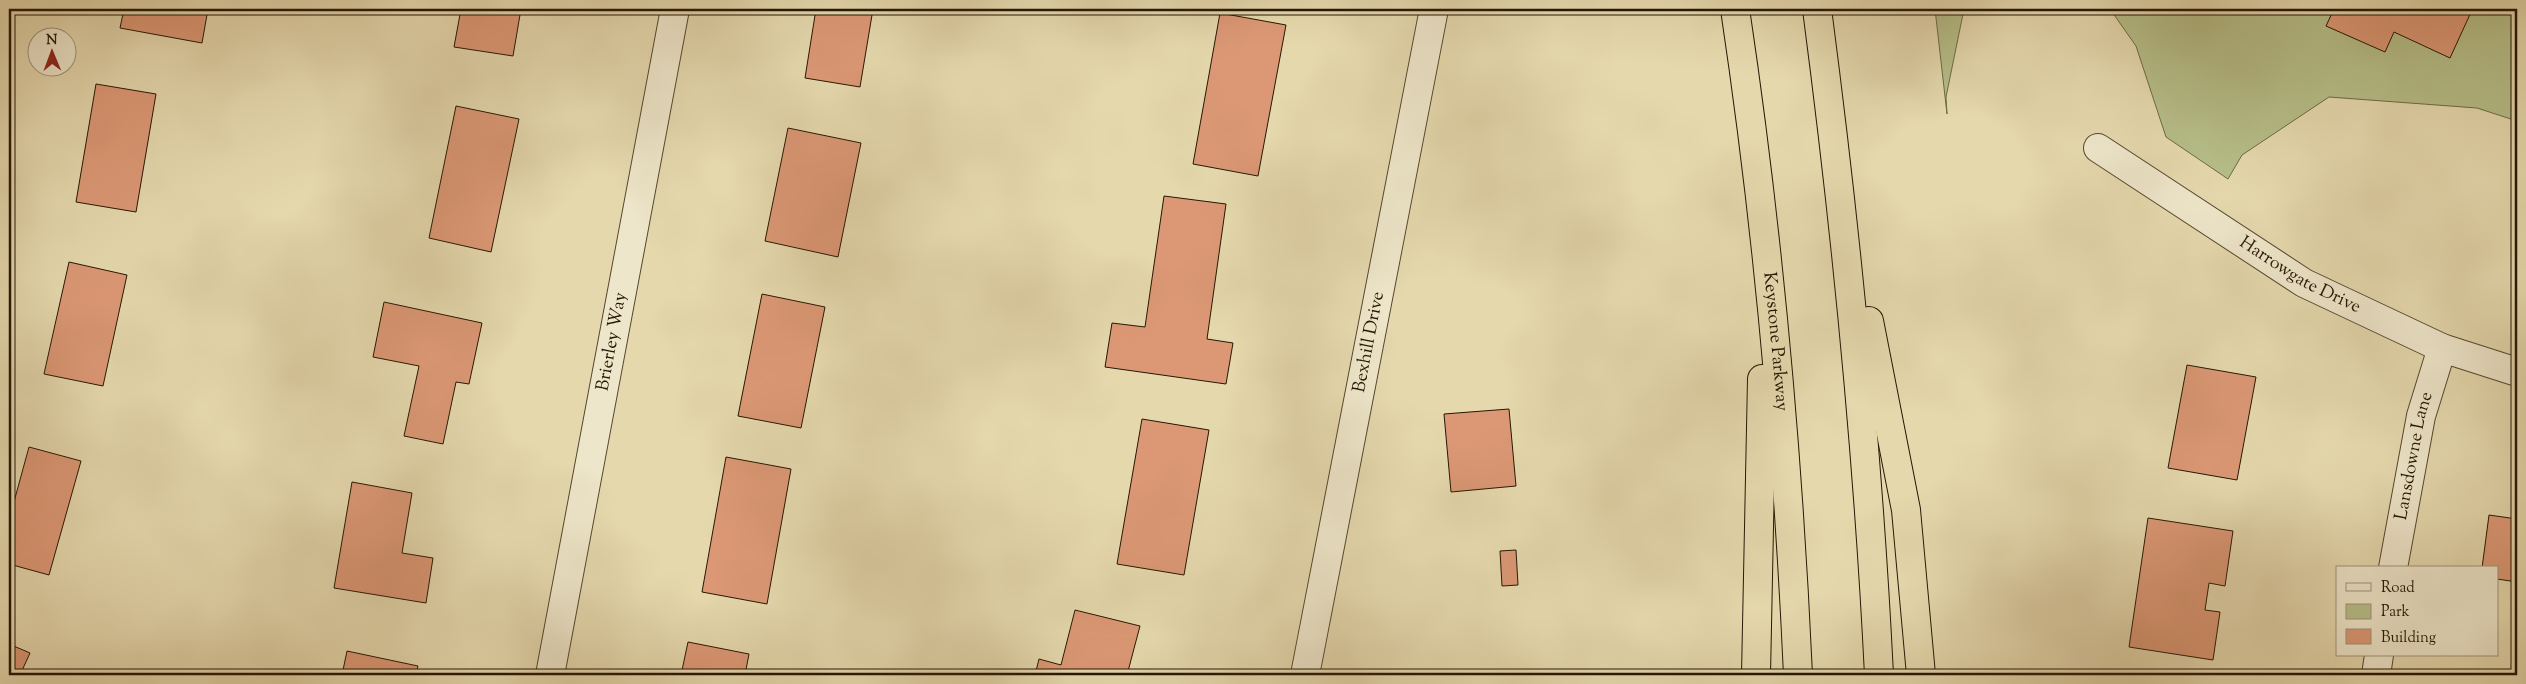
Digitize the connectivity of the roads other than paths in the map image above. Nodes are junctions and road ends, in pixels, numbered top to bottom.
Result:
1 (675, 9) edge
2 (1434, 9) edge
3 (1735, 9) edge
4 (1817, 9) edge
5 (1835, 146) junction
6 (2098, 148) dead end
7 (1763, 225) junction
8 (2442, 348) junction
9 (2517, 372) edge
10 (2393, 566) edge
11 (2379, 656) edge
12 (550, 675) edge
13 (1306, 675) edge
14 (1756, 675) edge
15 (1798, 675) edge
16 (1879, 675) edge
17 (1922, 675) edge
18 (2376, 675) edge

1 - 12 street, Brierley Way
2 - 13 street, Bexhill Drive
3 - 7 highway, Keystone Parkway
4 - 5 highway
5 - 16 highway
5 - 17 highway
6 - 8 street, Harrowgate Drive
7 - 14 highway
7 - 15 highway, Keystone Parkway
8 - 9 street, Harrowgate Drive
8 - 10 street, Lansdowne Lane
11 - 18 street

